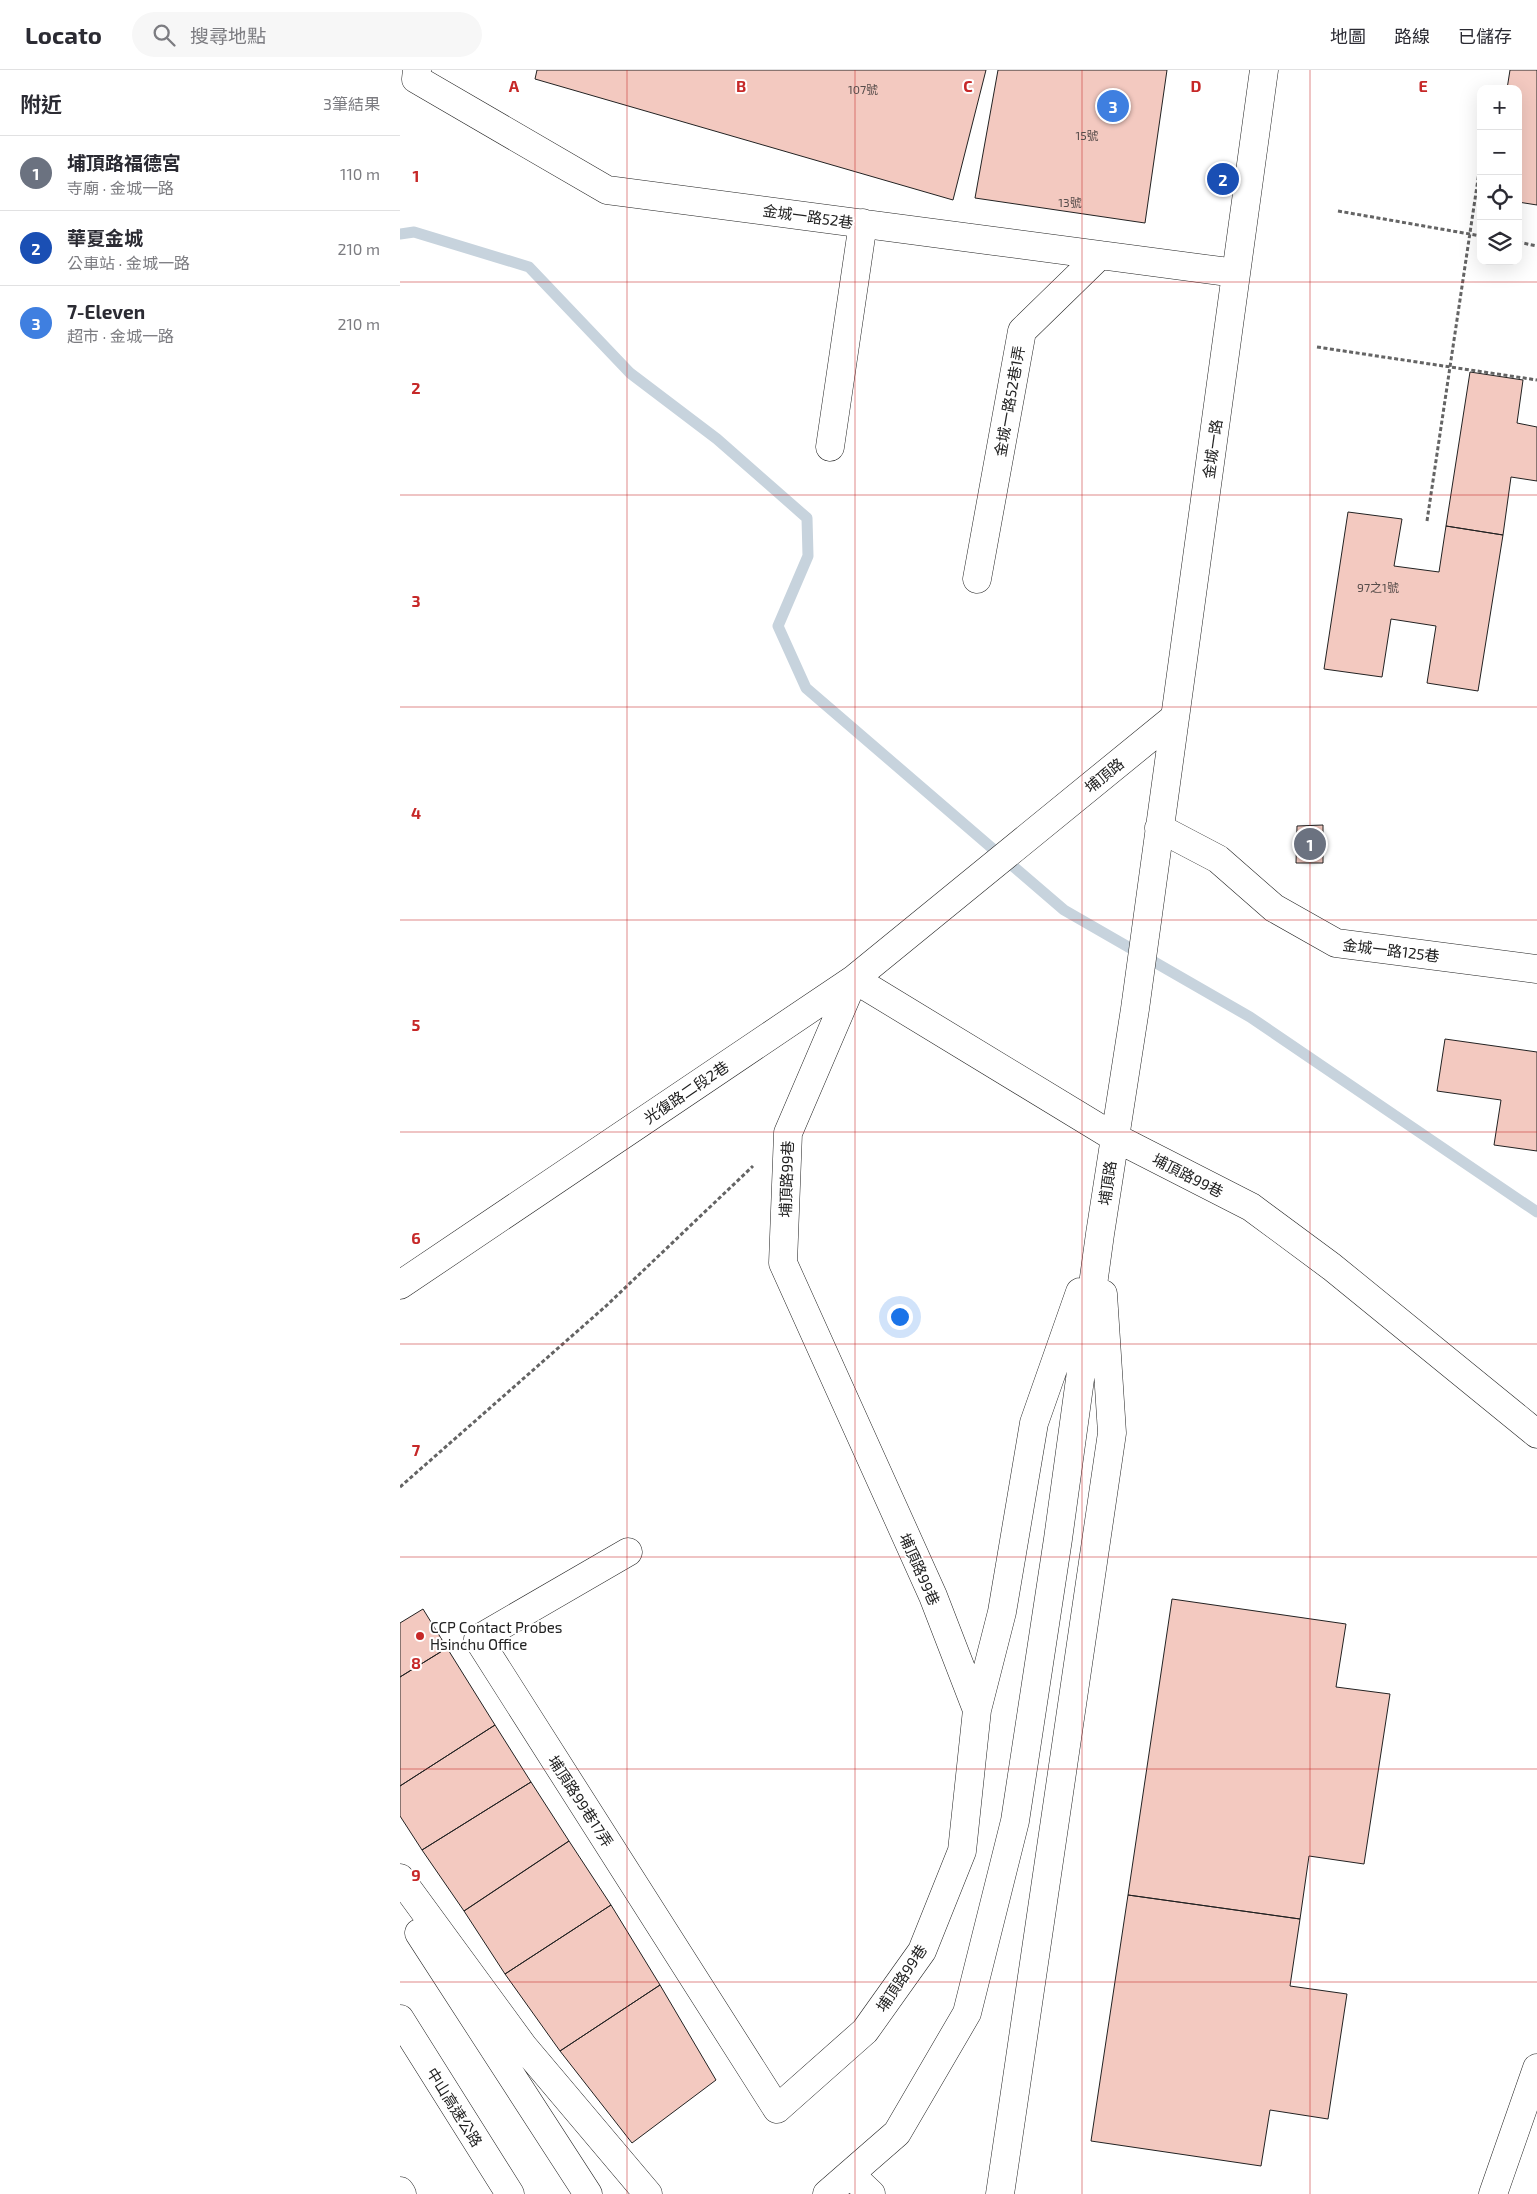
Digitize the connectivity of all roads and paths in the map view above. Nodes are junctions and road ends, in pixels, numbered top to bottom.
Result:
1 (417, 70) edge
2 (1264, 70) edge
3 (1478, 175) edge
4 (1338, 211) dead end
5 (863, 223) junction
6 (1468, 234) junction
7 (1477, 235) edge
8 (1522, 243) edge
9 (1537, 246) edge
10 (1100, 255) junction
11 (1236, 273) junction
12 (1317, 347) dead end
13 (1449, 367) junction
14 (1537, 380) edge
15 (830, 447) dead end
16 (1428, 521) dead end
17 (977, 579) dead end
18 (1174, 718) junction
19 (1159, 828) junction
20 (965, 889) joint
21 (1537, 969) edge
22 (854, 980) junction
23 (788, 1133) junction
24 (1114, 1137) junction
25 (1100, 1234) junction
26 (400, 1285) edge
27 (1537, 1434) edge
28 (400, 1487) edge
29 (628, 1552) dead end
30 (977, 1710) junction
31 (400, 1878) edge
32 (400, 1903) edge
33 (400, 2019) edge
34 (1537, 2068) edge
35 (777, 2109) joint
36 (850, 2174) junction
37 (400, 2191) edge
38 (402, 2194) edge
39 (510, 2194) edge
40 (588, 2194) edge
41 (648, 2194) edge
42 (827, 2194) edge
43 (871, 2194) edge
44 (1000, 2194) edge
45 (1493, 2194) edge

1 - 5 main road, 金城一路52巷
2 - 11 main road, 金城一路
3 - 6 path
4 - 6 path
5 - 10 main road, 金城一路52巷
5 - 15 main road
6 - 7 path
6 - 13 path
8 - 9 path
10 - 11 main road, 金城一路52巷
10 - 17 main road, 金城一路52巷1弄
11 - 18 main road, 金城一路
12 - 13 path
13 - 14 path
13 - 16 path
18 - 19 main road, 金城一路
18 - 20 main road, 埔頂路
19 - 21 main road, 金城一路125巷
19 - 24 main road, 埔頂路
20 - 22 main road, 光復路二段2巷
22 - 23 main road, 埔頂路99巷
22 - 24 main road, 埔頂路99巷
22 - 26 main road, 光復路二段2巷
23 - 28 path
23 - 30 main road, 埔頂路99巷
24 - 25 main road, 埔頂路
24 - 27 main road, 埔頂路99巷
25 - 30 main road
25 - 36 main road, 埔頂路
25 - 44 main road
29 - 35 main road, 埔頂路99巷17弄
30 - 35 main road, 埔頂路99巷
31 - 41 main road
32 - 40 main road
33 - 39 main road, 中山高速公路
34 - 45 main road
36 - 42 main road, 埔頂路
36 - 43 main road
37 - 38 main road

